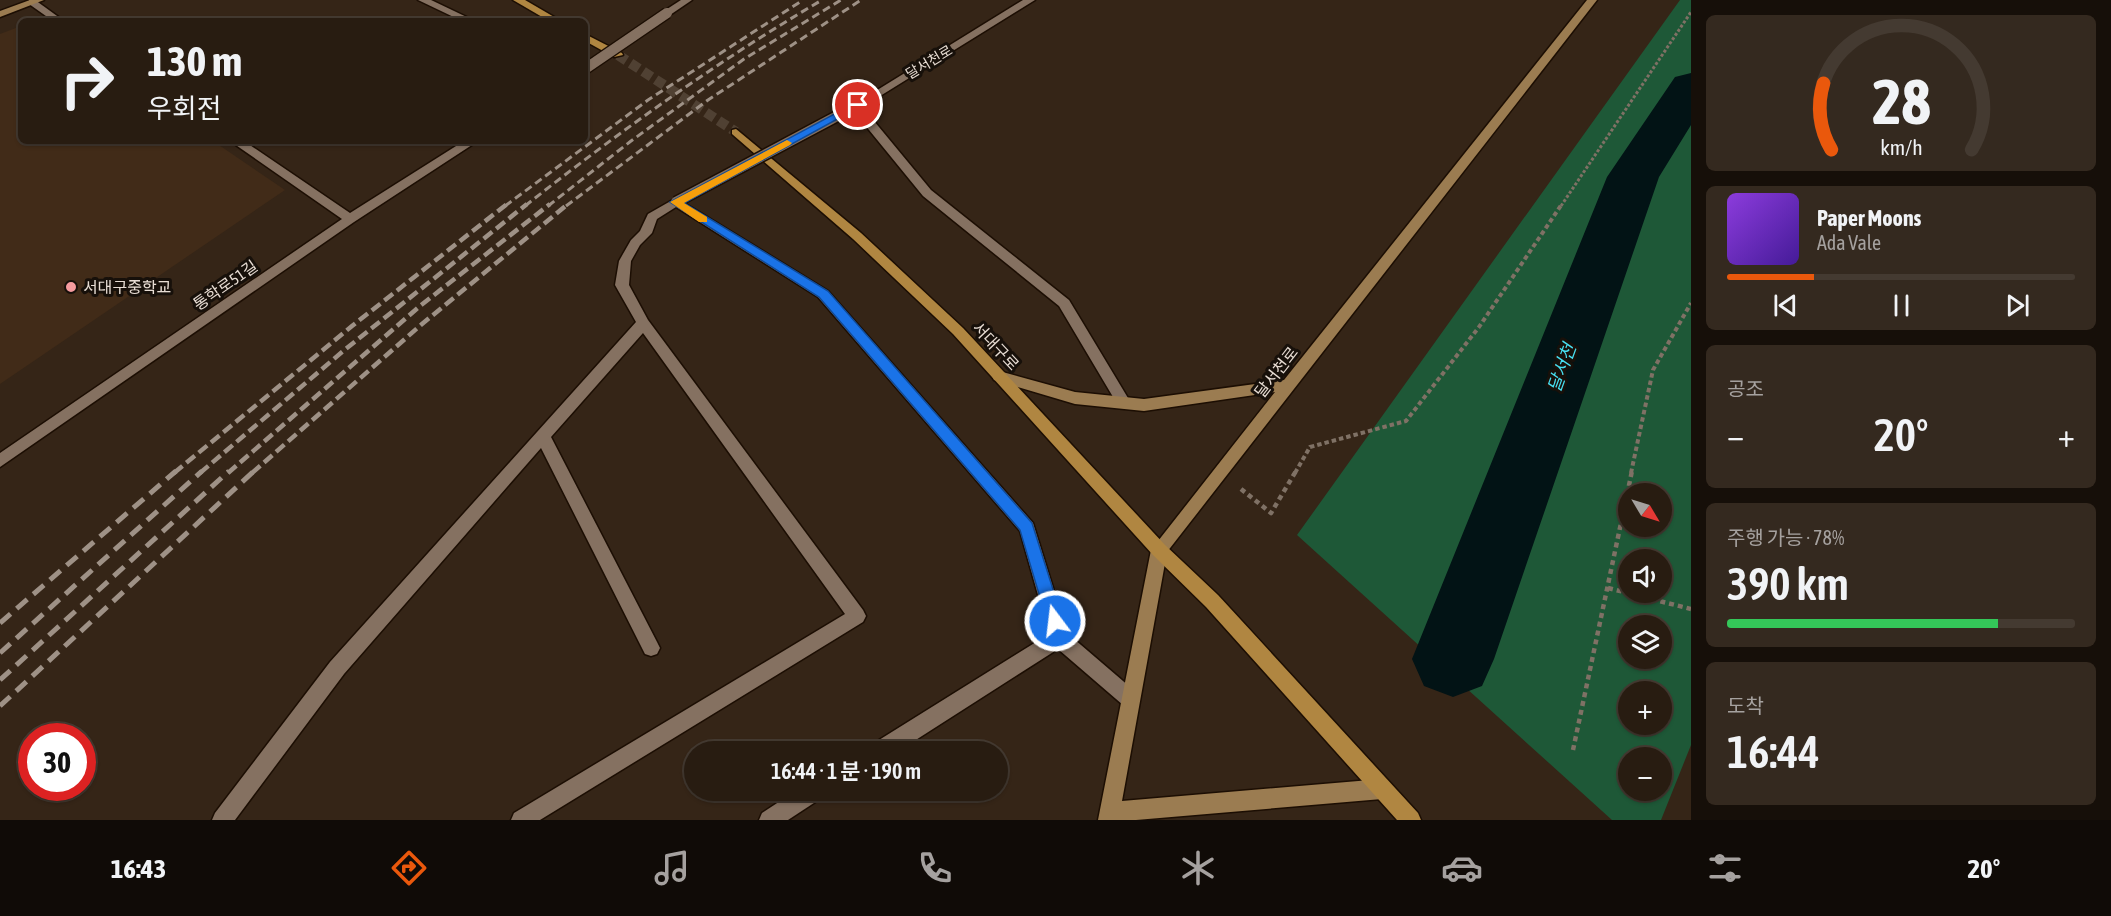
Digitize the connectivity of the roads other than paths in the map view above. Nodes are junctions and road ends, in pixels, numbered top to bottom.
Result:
1 (423, 0) edge
2 (518, 0) edge
3 (686, 0) edge
4 (1030, 0) edge
5 (1592, 0) edge
6 (35, 1) edge
7 (0, 14) edge
8 (55, 18) edge
9 (463, 18) edge
10 (551, 18) edge
11 (588, 39) edge
12 (618, 55) tunnel mouth
13 (588, 67) edge
14 (858, 105) junction
15 (736, 132) tunnel mouth
16 (242, 144) edge
17 (467, 144) edge
18 (676, 202) junction
19 (350, 219) junction
20 (643, 323) junction
21 (999, 376) junction
22 (1288, 385) junction
23 (1124, 403) junction
24 (543, 436) junction
25 (0, 461) edge
26 (1159, 550) junction
27 (1059, 638) junction
28 (651, 648) dead end
29 (1130, 699) junction
30 (895, 741) edge
31 (1382, 789) junction
32 (799, 801) edge
33 (1108, 816) edge
34 (222, 820) edge
35 (521, 820) edge
36 (769, 820) edge
37 (1411, 820) edge

1 - 9 street
2 - 10 main road
3 - 13 street, bridge
4 - 14 street, 달서천로
5 - 22 main road, 달서천로
6 - 7 main road
6 - 8 street
11 - 12 main road
14 - 18 street, 달서천로, bridge
14 - 23 street
15 - 21 main road, 서대구로
16 - 19 street
17 - 19 street, 통학로51길
18 - 20 street, 달서천로
18 - 27 street
19 - 25 street, 통학로51길
20 - 24 street
20 - 35 street, 달서천로
21 - 23 main road
21 - 26 main road, 서대구로
22 - 23 main road
22 - 26 main road, 달서천로
24 - 28 street
24 - 34 street
26 - 29 main road, 달서천로
26 - 31 main road, 서대구로
27 - 29 street
27 - 30 street
29 - 33 main road, 달서천로
31 - 33 main road
31 - 37 main road, 서대구로
32 - 36 street

